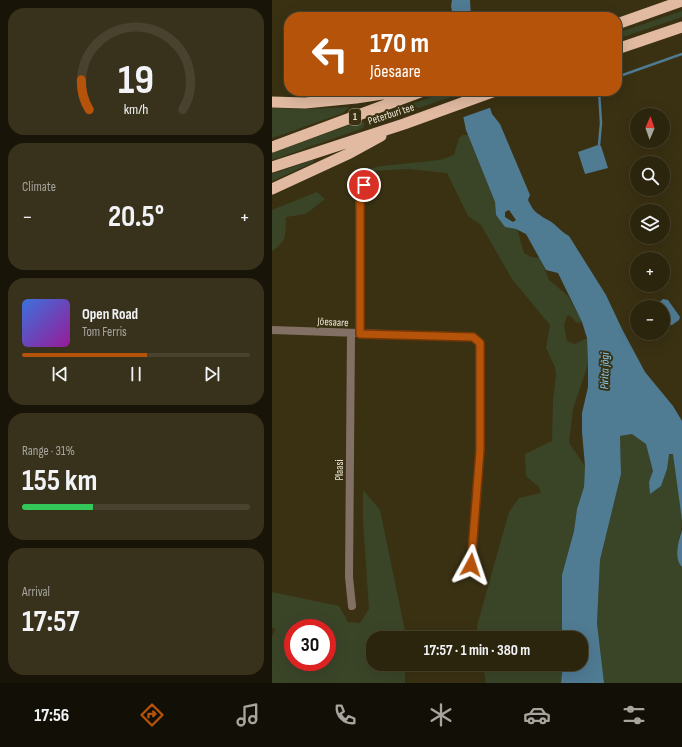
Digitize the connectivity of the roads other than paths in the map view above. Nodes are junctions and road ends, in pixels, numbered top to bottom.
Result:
1 (682, 1) edge
2 (622, 22) edge
3 (682, 27) edge
4 (622, 47) edge
5 (369, 96) edge
6 (410, 96) edge
7 (482, 96) edge
8 (272, 102) edge
9 (404, 124) junction
10 (272, 147) edge
11 (272, 167) edge
12 (364, 185) dead end
13 (272, 189) edge
14 (272, 330) edge
15 (351, 334) junction
16 (360, 334) junction
17 (471, 565) dead end
18 (352, 606) dead end

1 - 2 highway
3 - 4 highway
5 - 8 highway
6 - 10 highway, Peterburi tee / 1
7 - 9 highway, Peterburi tee / 1
9 - 11 highway, Peterburi tee / 1
9 - 13 highway
12 - 16 street
14 - 15 street, Jõesaare
15 - 16 street, Jõesaare
15 - 18 street, Plaasi
16 - 17 street, Jõesaare

